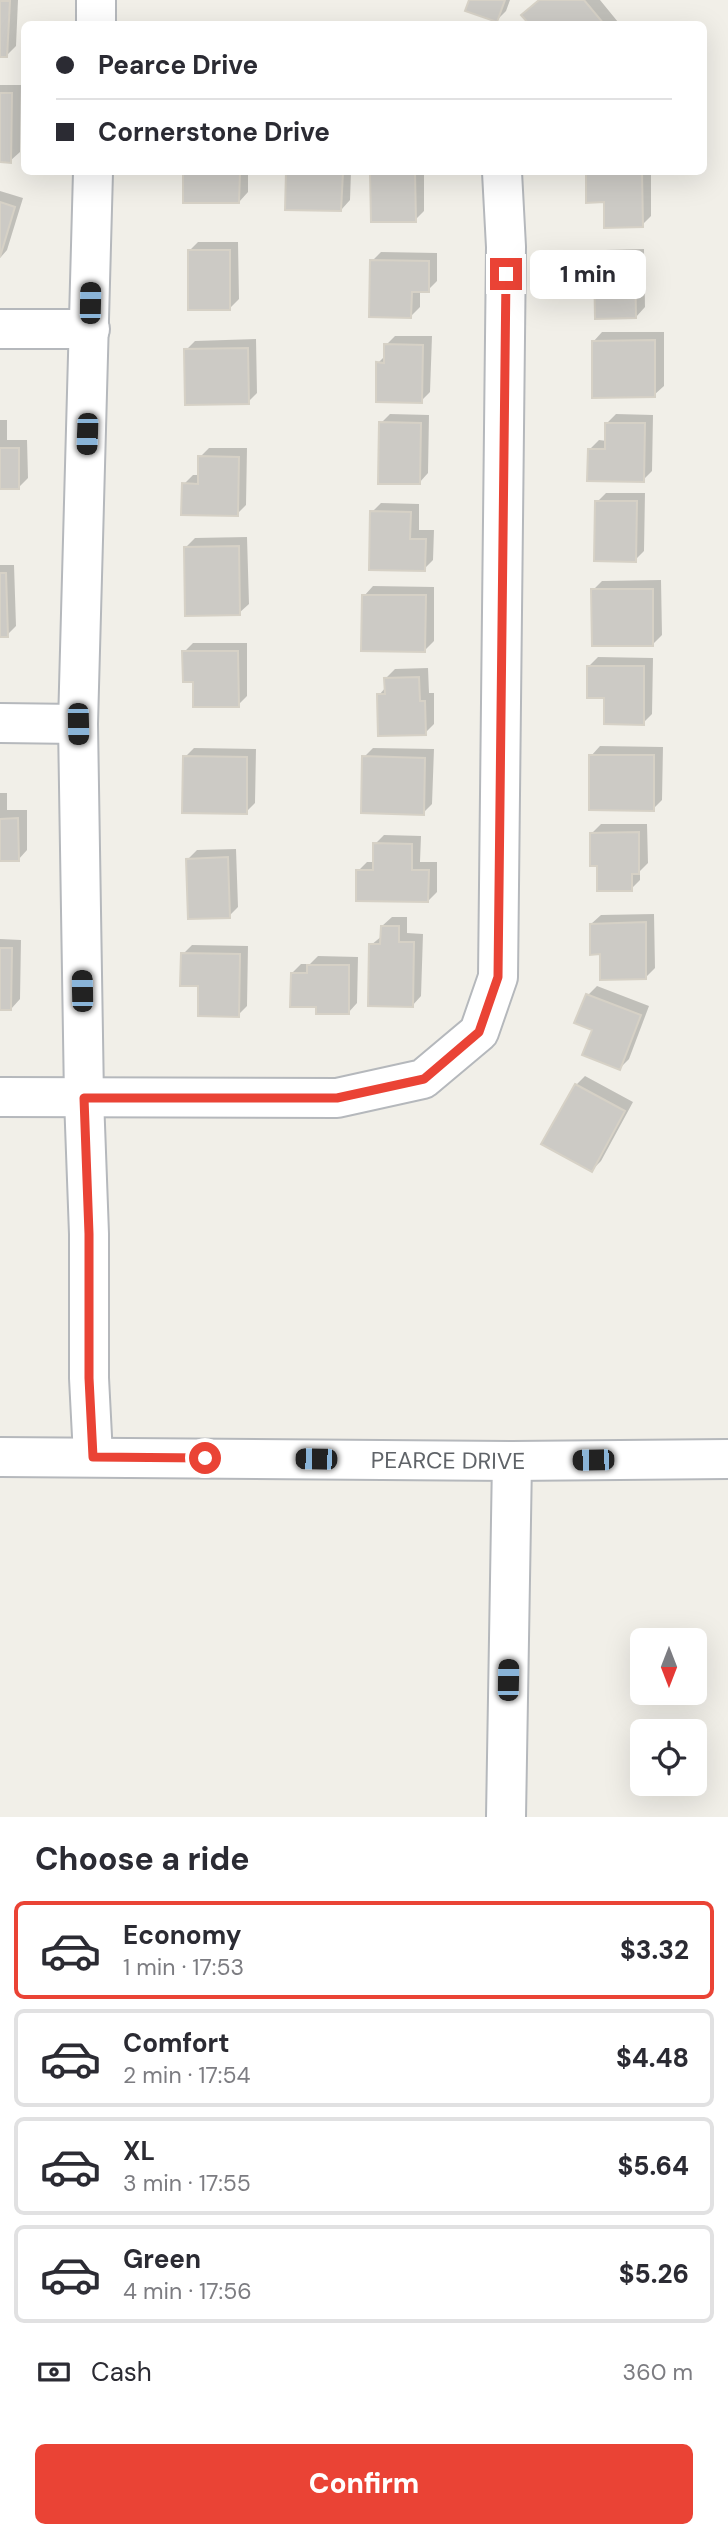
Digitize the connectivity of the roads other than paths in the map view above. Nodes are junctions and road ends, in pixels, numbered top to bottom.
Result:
1 (96, 0) edge
2 (96, 21) edge
3 (93, 175) edge
4 (502, 175) edge
5 (0, 329) edge
6 (90, 329) junction
7 (0, 723) edge
8 (78, 724) junction
9 (0, 1097) edge
10 (84, 1098) junction
11 (0, 1457) edge
12 (93, 1457) junction
13 (728, 1459) edge
14 (512, 1461) junction
15 (506, 1817) edge

1 - 2 street
3 - 6 street
4 - 10 street
5 - 6 street
6 - 8 street
7 - 8 street
8 - 10 street
9 - 10 street
10 - 12 street
11 - 12 street, PEARCE DRIVE
12 - 14 street, PEARCE DRIVE
13 - 14 street, PEARCE DRIVE
14 - 15 street

